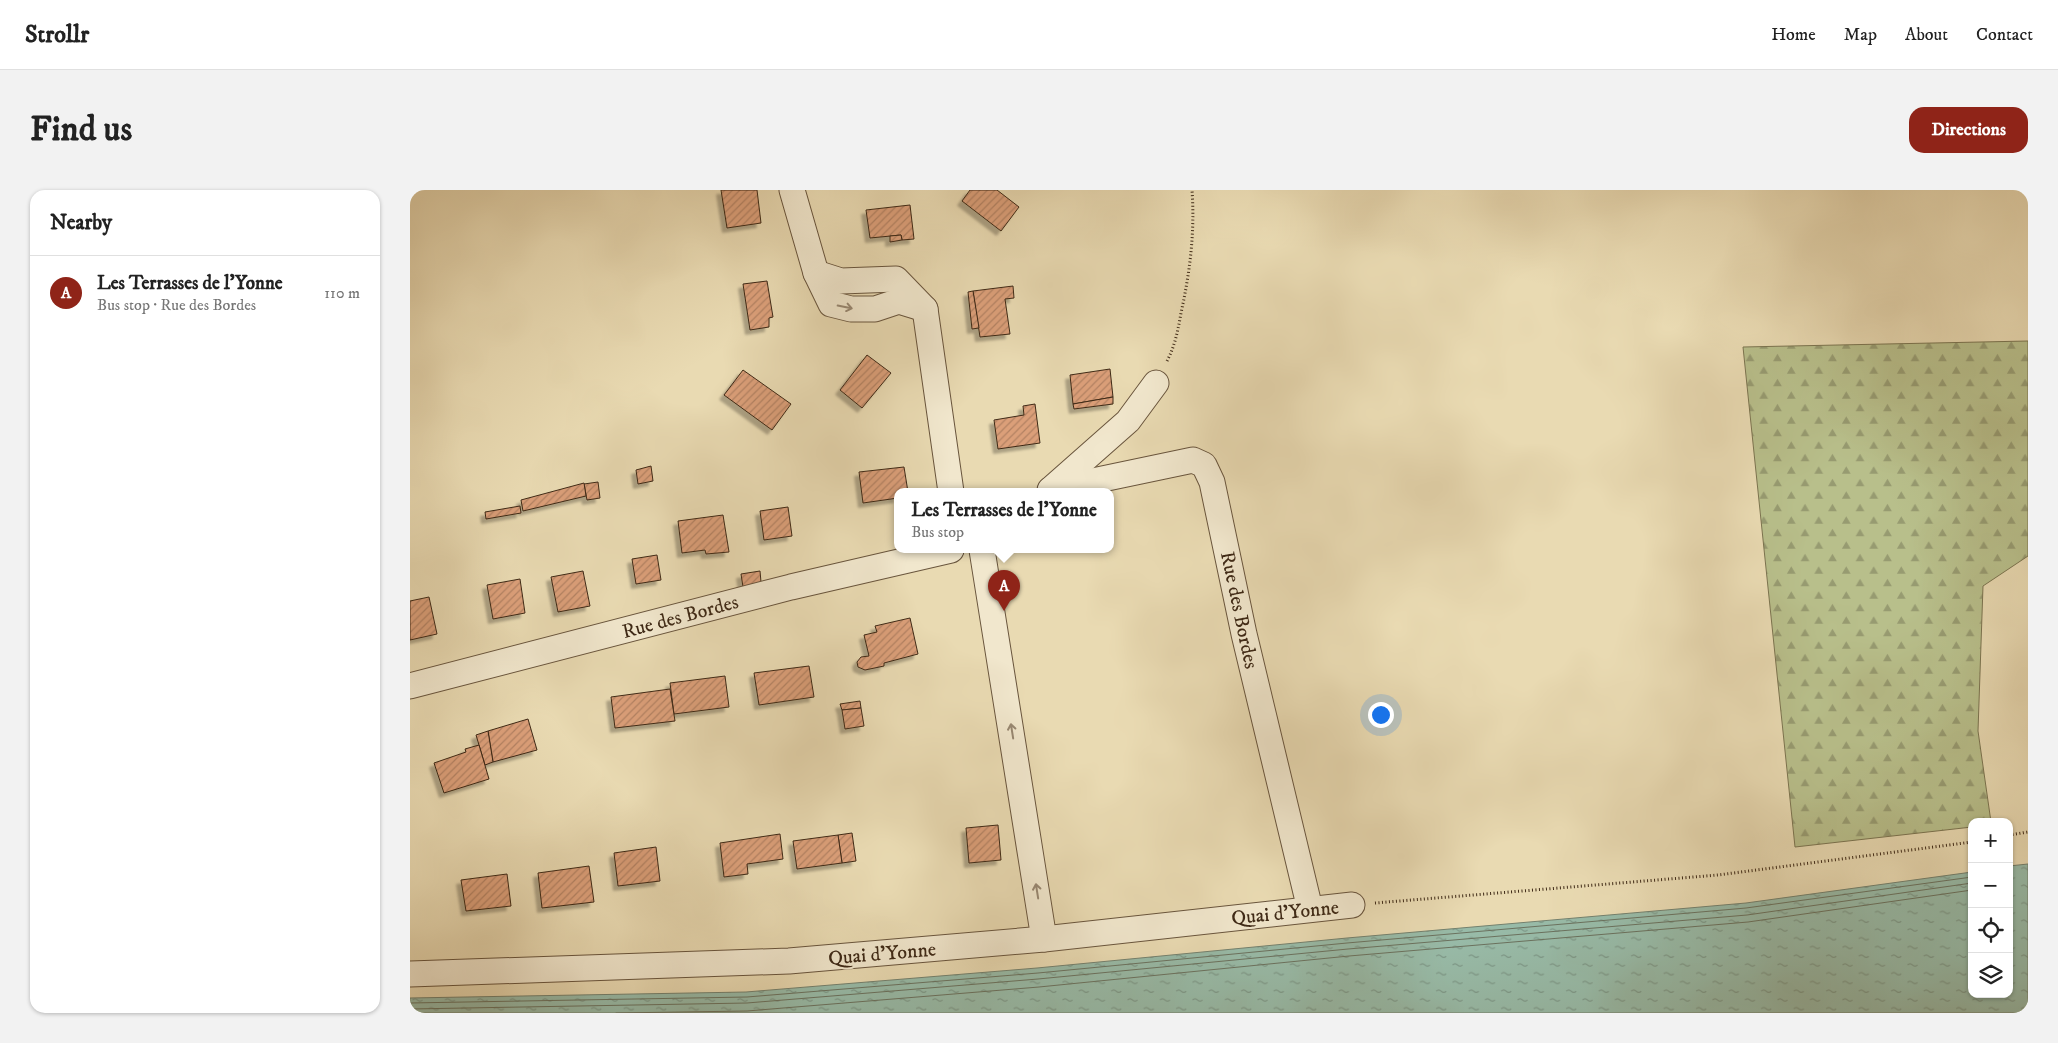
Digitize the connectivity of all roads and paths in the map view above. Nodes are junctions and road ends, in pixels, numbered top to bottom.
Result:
1 (792, 190) edge
2 (1192, 190) edge
3 (1156, 383) joint
4 (950, 488) edge
5 (1051, 488) edge
6 (1062, 488) edge
7 (938, 553) edge
8 (982, 553) edge
9 (410, 686) edge
10 (2028, 832) edge
11 (2013, 834) edge
12 (1968, 843) edge
13 (1352, 904) joint
14 (1310, 909) junction
15 (1044, 940) junction
16 (410, 974) edge

1 - 4 street
2 - 3 path
3 - 5 street
6 - 14 street, Rue des Bordes
7 - 9 street, Rue des Bordes
15 -> 8 street
10 - 11 path
12 - 13 path
13 - 14 street, Quai d'Yonne
14 - 15 street, Quai d'Yonne
15 - 16 street, Quai d'Yonne

